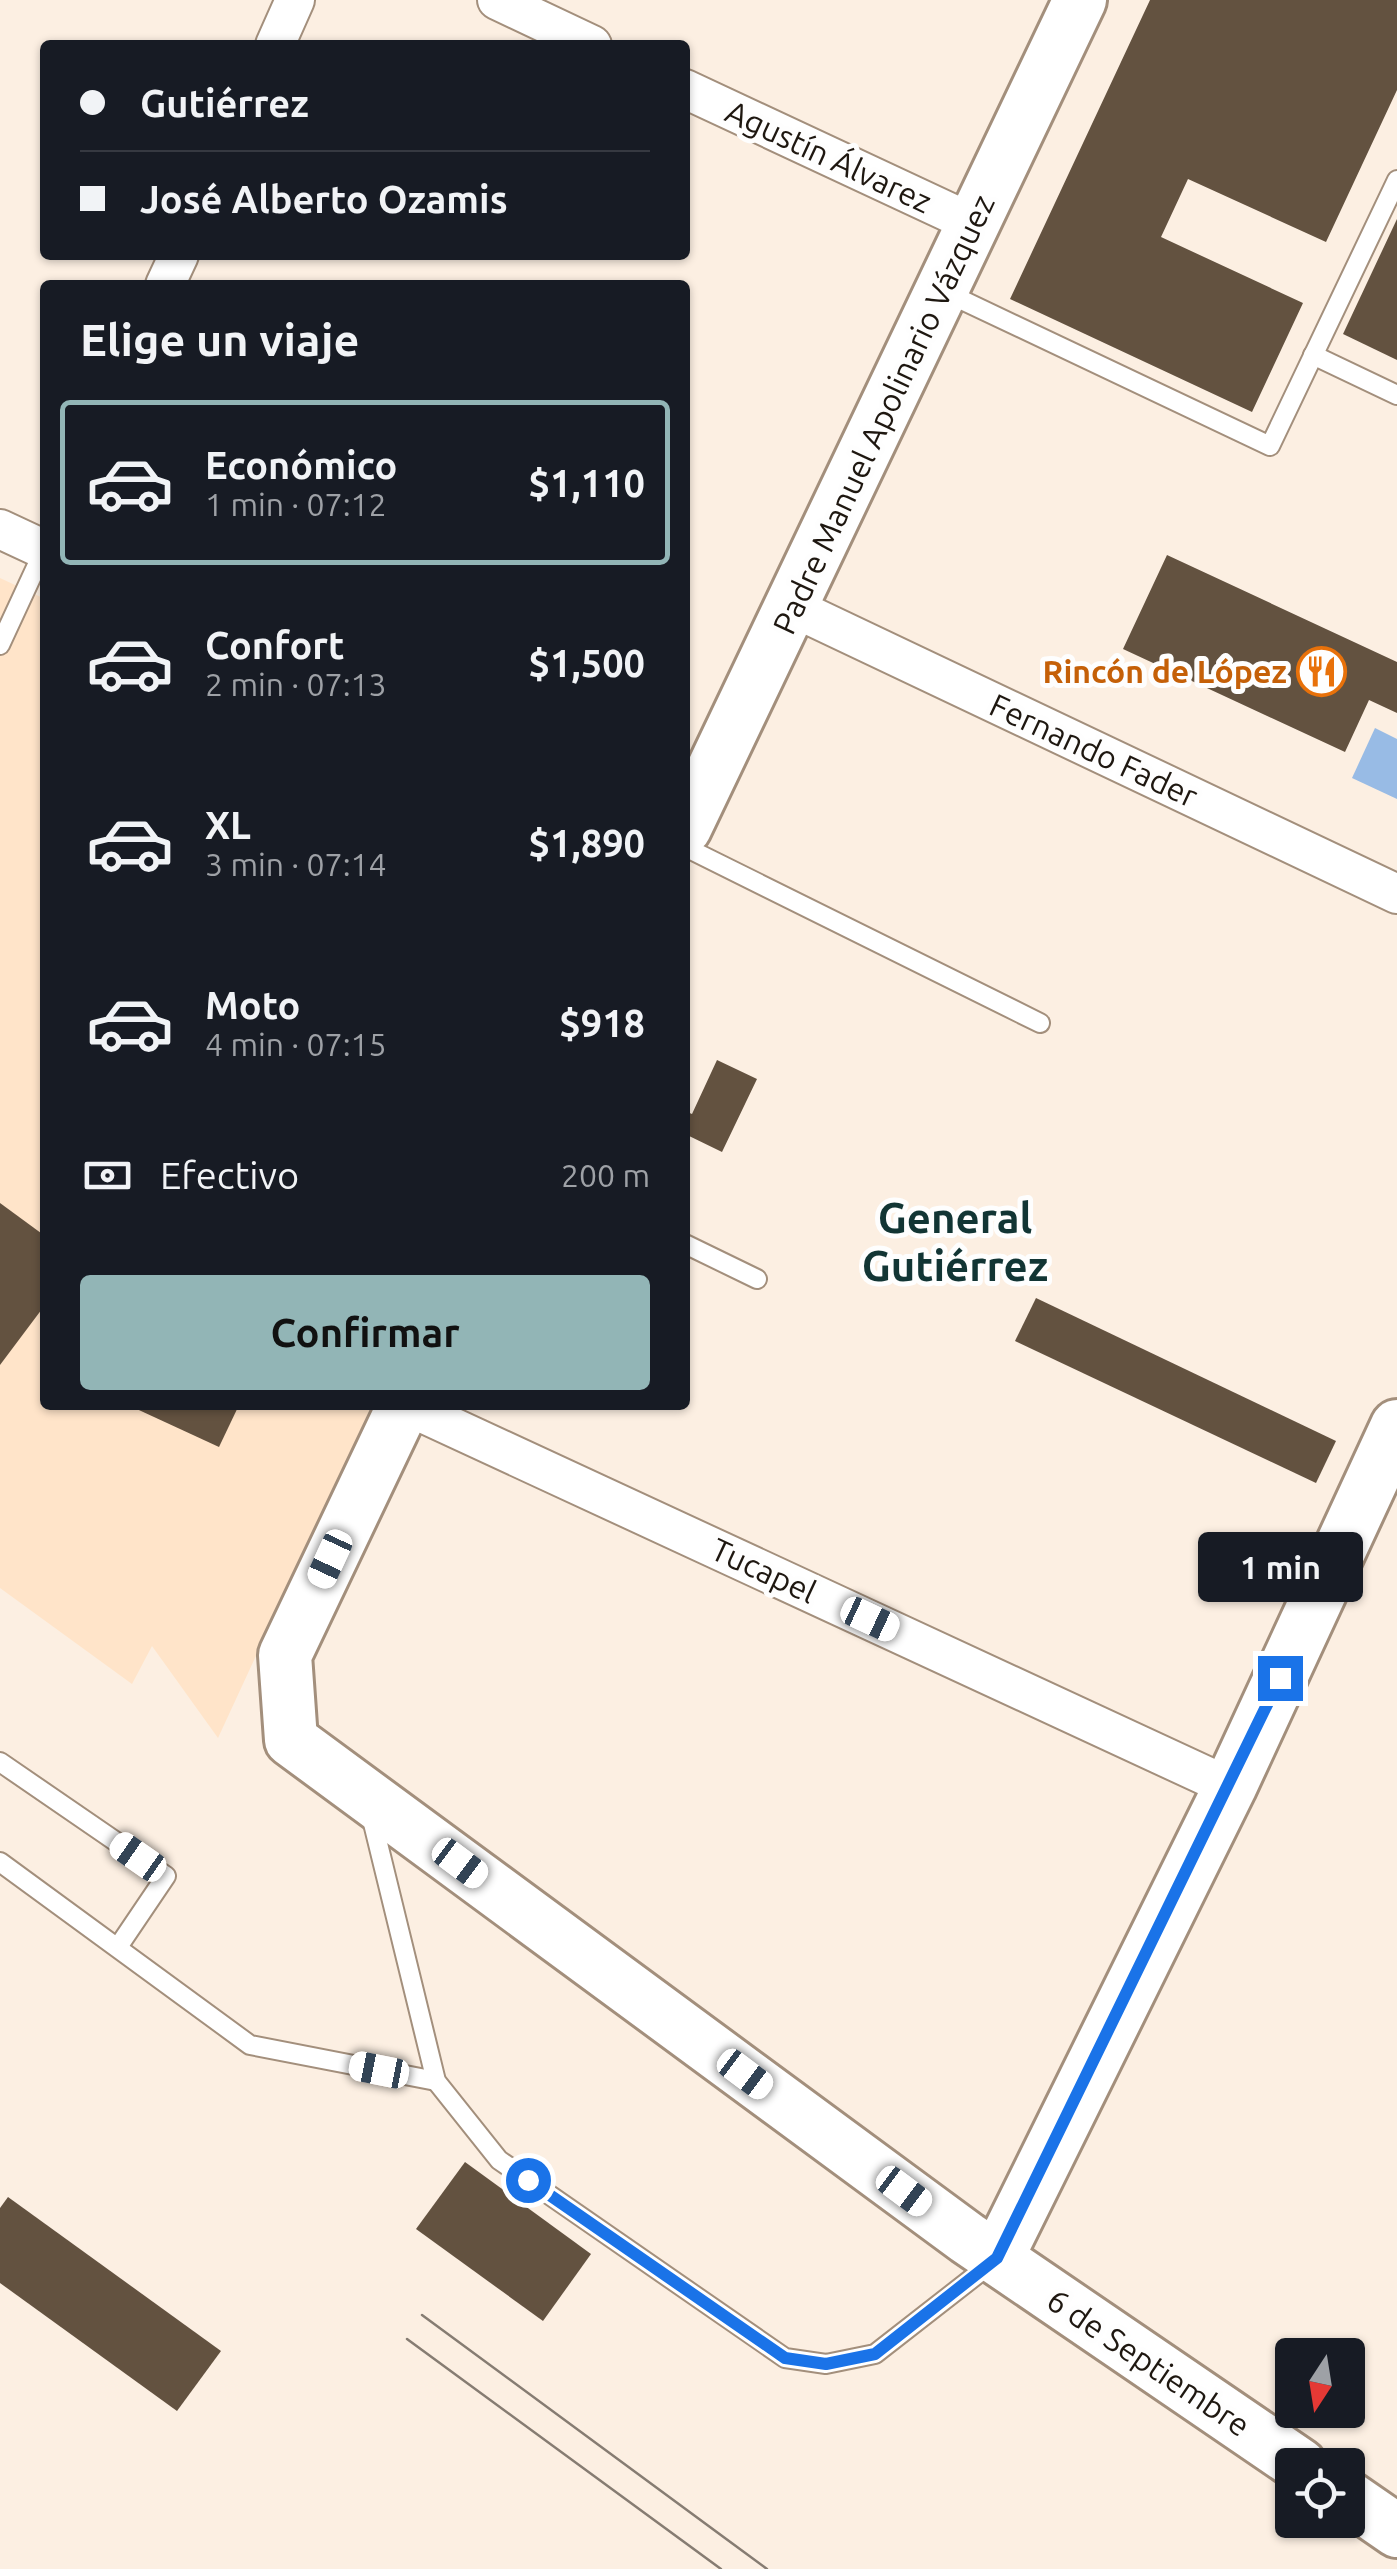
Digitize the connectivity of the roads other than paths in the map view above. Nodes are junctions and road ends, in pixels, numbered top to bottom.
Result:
1 (295, 0) edge
2 (497, 0) edge
3 (1080, 0) edge
4 (277, 40) edge
5 (581, 40) edge
6 (690, 90) edge
7 (1397, 180) edge
8 (974, 224) junction
9 (940, 289) junction
10 (1313, 355) junction
11 (1397, 395) edge
12 (0, 529) edge
13 (40, 547) edge
14 (40, 560) edge
15 (792, 607) junction
16 (0, 645) edge
17 (690, 818) edge
18 (690, 849) edge
19 (1397, 894) edge
20 (1040, 1023) dead end
21 (690, 1246) edge
22 (757, 1279) dead end
23 (402, 1410) edge
24 (415, 1410) edge
25 (1397, 1426) edge
26 (0, 1762) edge
27 (1230, 1787) junction
28 (364, 1793) junction
29 (0, 1862) edge
30 (118, 1947) junction
31 (436, 2081) junction
32 (997, 2258) junction
33 (1275, 2448) edge
34 (1365, 2509) edge
35 (1397, 2531) edge

1 - 4 street
2 - 5 street
3 - 8 main road, Padre Manuel Apolinario Vázquez
6 - 8 street, Agustín Álvarez
7 - 10 lane
8 - 9 main road, Padre Manuel Apolinario Vázquez
9 - 10 lane
9 - 15 main road, Padre Manuel Apolinario Vázquez
10 - 11 lane
12 - 13 street
14 - 16 lane
15 - 17 main road, Padre Manuel Apolinario Vázquez
15 - 19 street, Fernando Fader
18 - 20 lane
21 - 22 lane
23 - 28 main road, 6 de Septiembre
24 - 27 street, Tucapel
25 - 27 main road
26 - 30 lane
27 - 32 main road
28 - 31 lane
28 - 32 main road, 6 de Septiembre
29 - 30 lane
30 - 31 lane
31 - 32 lane
32 - 33 main road, 6 de Septiembre
34 - 35 main road

